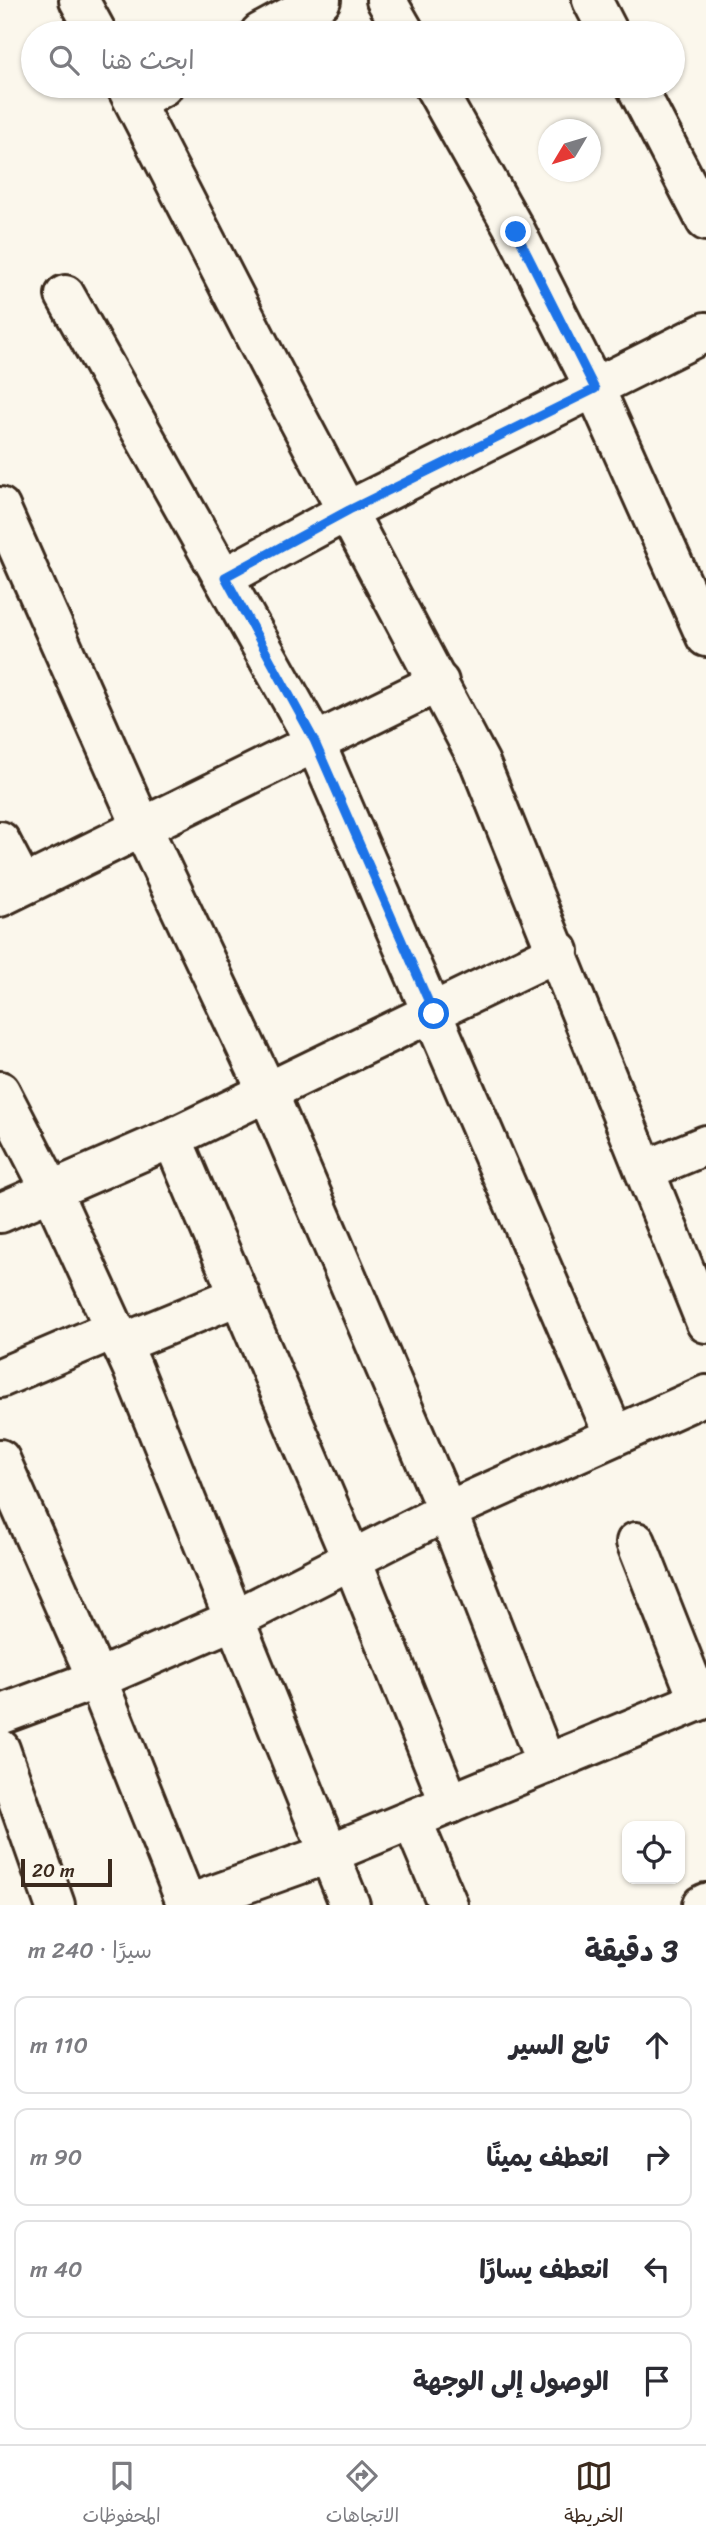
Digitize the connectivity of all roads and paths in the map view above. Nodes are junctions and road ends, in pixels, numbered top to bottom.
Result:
1 (79, 0) edge
2 (321, 0) edge
3 (386, 0) edge
4 (592, 0) edge
5 (90, 21) edge
6 (282, 21) edge
7 (398, 21) edge
8 (603, 21) edge
9 (144, 98) edge
10 (441, 98) edge
11 (642, 98) edge
12 (706, 220) edge
13 (65, 295) dead end
14 (706, 332) edge
15 (595, 389) junction
16 (0, 507) edge
17 (349, 510) junction
18 (225, 577) junction
19 (706, 637) edge
20 (439, 682) junction
21 (314, 740) junction
22 (142, 827) junction
23 (0, 841) edge
24 (12, 891) edge
25 (559, 951) junction
26 (434, 1014) junction
27 (0, 1091) edge
28 (268, 1093) junction
29 (172, 1138) junction
30 (706, 1145) edge
31 (646, 1170) junction
32 (51, 1189) junction
33 (0, 1213) edge
34 (240, 1295) junction
35 (706, 1323) edge
36 (118, 1336) junction
37 (0, 1378) edge
38 (706, 1395) edge
39 (614, 1435) junction
40 (0, 1459) edge
41 (447, 1511) junction
42 (636, 1542) dead end
43 (352, 1560) junction
44 (233, 1620) junction
45 (97, 1679) junction
46 (703, 1700) edge
47 (0, 1715) edge
48 (0, 1749) edge
49 (546, 1764) junction
50 (450, 1804) junction
51 (412, 1820) junction
52 (328, 1854) junction
53 (55, 1905) edge
54 (187, 1905) edge
55 (350, 1905) edge
56 (448, 1905) edge

1 - 5 street
2 - 6 street
3 - 7 street
4 - 8 street
9 - 17 street
10 - 15 street
11 - 12 street
13 - 18 street
14 - 15 street
15 - 17 street
15 - 19 street
16 - 22 street
17 - 18 street
17 - 20 street
18 - 21 street
20 - 21 street
20 - 25 street
21 - 22 street
21 - 26 street
22 - 24 street
22 - 28 street
23 - 24 street
25 - 26 street
25 - 31 street
26 - 28 street
26 - 39 street
27 - 32 street
28 - 29 street
28 - 41 street
29 - 32 street
29 - 34 street
30 - 31 street
31 - 35 street
32 - 33 street
32 - 36 street
34 - 36 street
34 - 43 street
36 - 37 street
36 - 44 street
38 - 39 street
39 - 41 street
40 - 45 street
41 - 43 street
41 - 49 street
42 - 46 street
43 - 44 street
43 - 50 street
44 - 45 street
44 - 52 street
45 - 47 street
45 - 54 street
46 - 49 street
48 - 53 street
49 - 50 street
50 - 51 street
51 - 52 street
51 - 56 street
52 - 54 street
52 - 55 street

